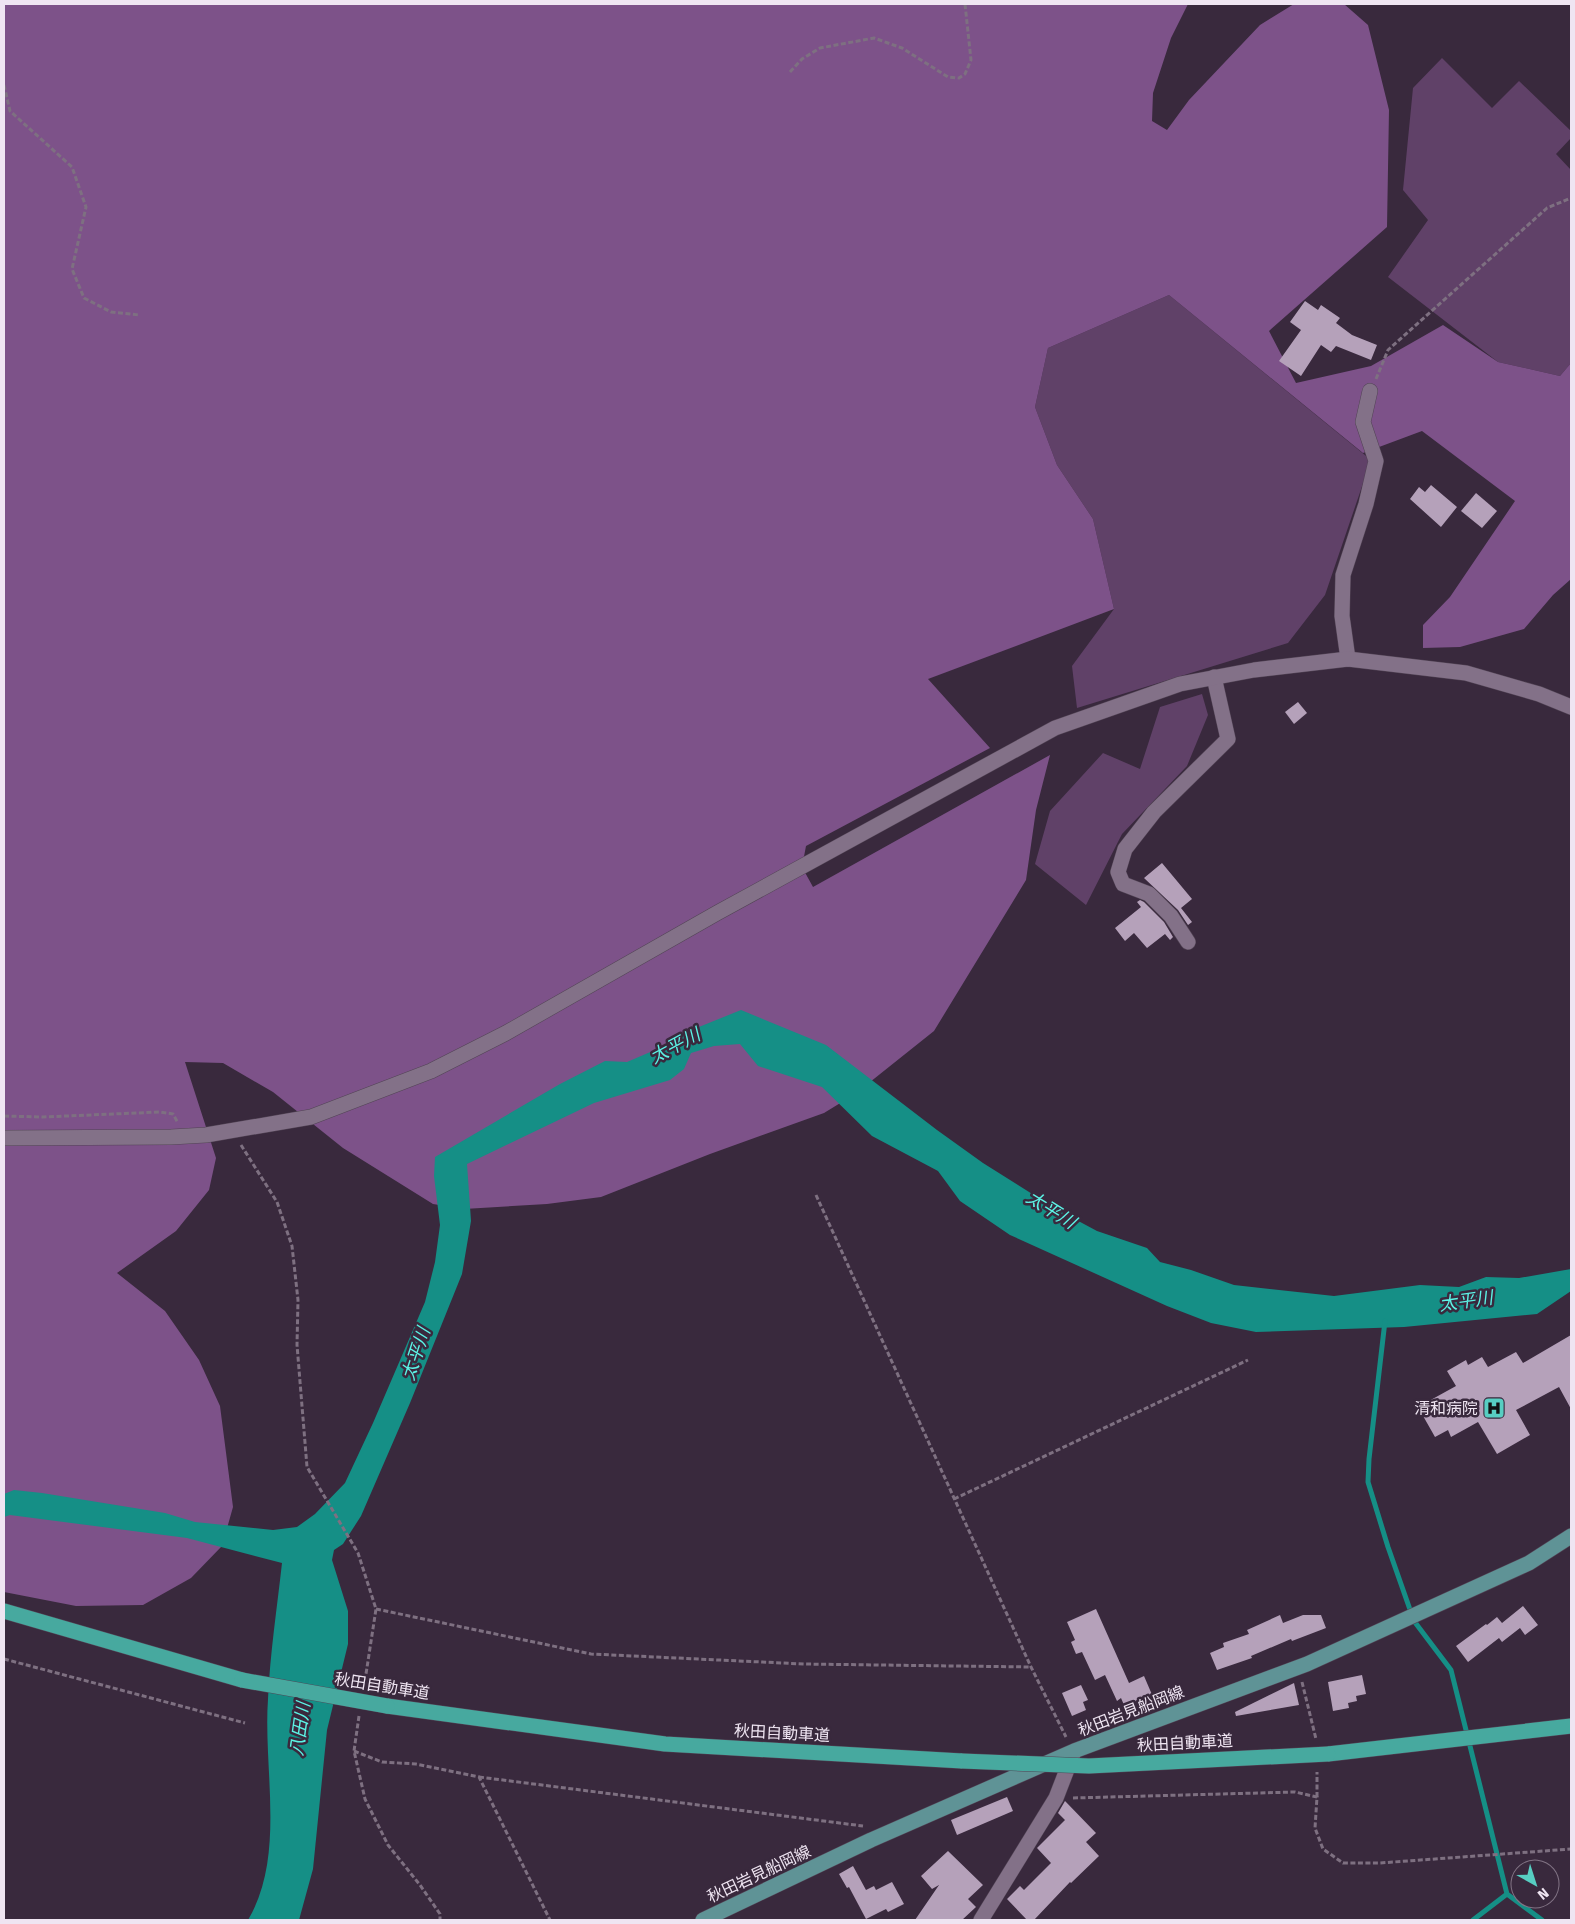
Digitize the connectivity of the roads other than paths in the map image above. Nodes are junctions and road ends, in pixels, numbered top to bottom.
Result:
1 (1370, 391) road end
2 (1348, 659) junction
3 (1214, 677) junction
4 (1571, 707) edge
5 (1188, 942) dead end
6 (4, 1138) edge
7 (1571, 1536) edge
8 (4, 1611) edge
9 (1571, 1726) edge
10 (1074, 1751) junction
11 (702, 1920) edge
12 (981, 1920) edge

1 - 2 street
2 - 3 street
2 - 4 street
3 - 5 street
3 - 6 street
7 - 10 main road, 秋田岩見船岡線
8 - 9 highway, 秋田自動車道, bridge
10 - 11 main road, 秋田岩見船岡線
10 - 12 street

